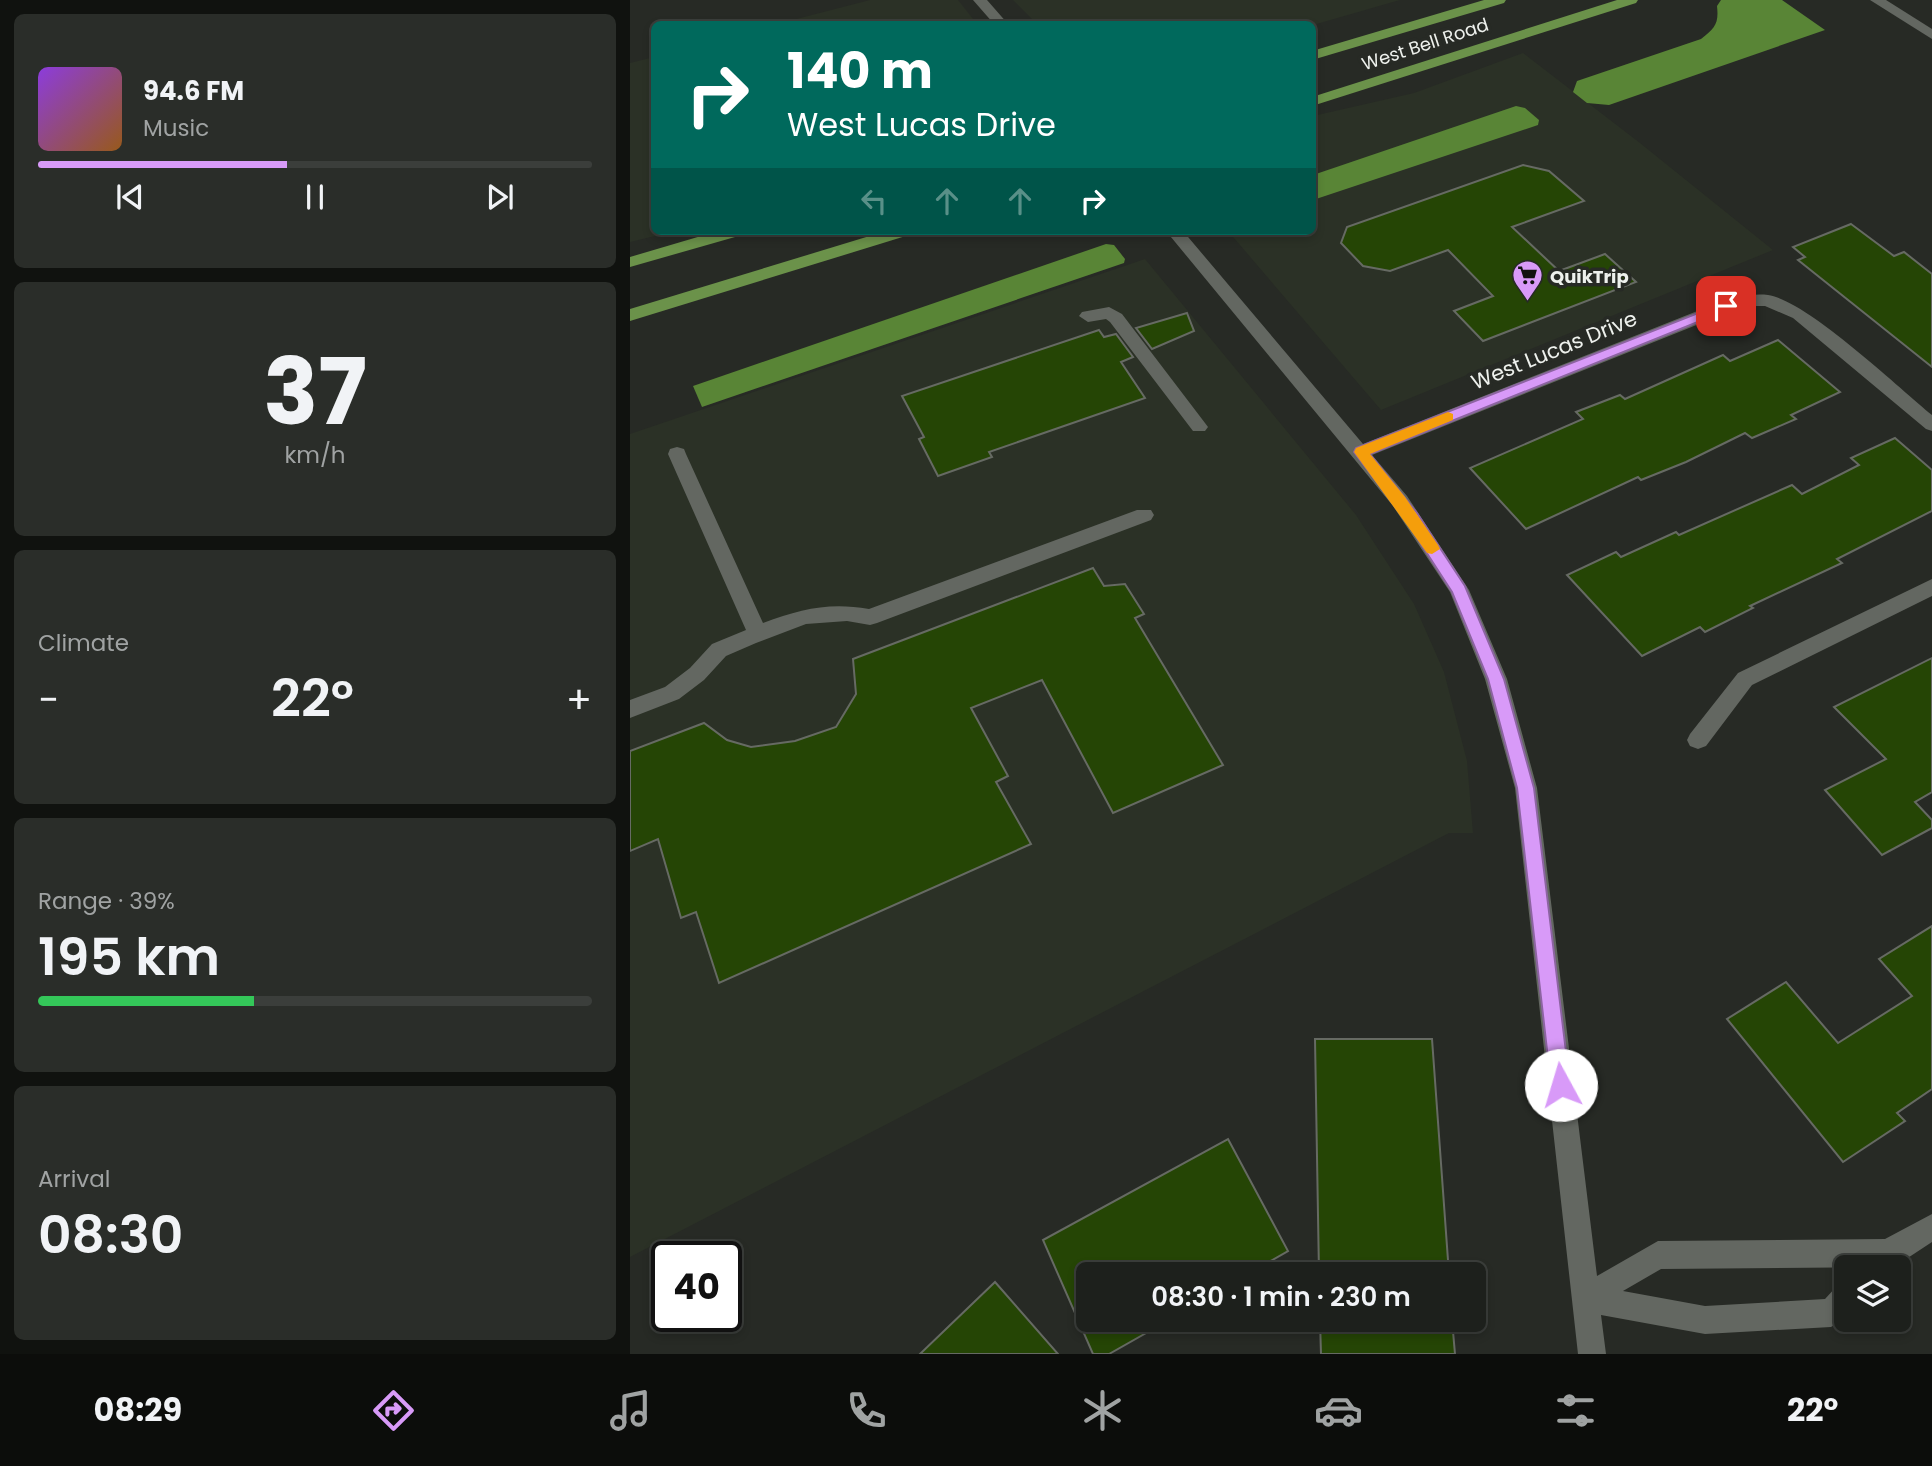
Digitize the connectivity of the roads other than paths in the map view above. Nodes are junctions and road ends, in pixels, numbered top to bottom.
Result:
1 (980, 0) edge
2 (1499, 0) edge
3 (1631, 0) edge
4 (1877, 0) edge
5 (998, 21) edge
6 (1932, 35) edge
7 (1316, 55) edge
8 (1316, 101) edge
9 (722, 235) edge
10 (890, 235) edge
11 (1180, 238) edge
12 (630, 262) edge
13 (630, 315) edge
14 (1088, 316) dead end
15 (1932, 425) edge
16 (1199, 427) dead end
17 (1361, 452) junction
18 (677, 454) dead end
19 (1144, 515) dead end
20 (1932, 587) edge
21 (758, 634) junction
22 (630, 709) edge
23 (1698, 740) dead end
24 (1932, 1227) edge
25 (1890, 1255) edge
26 (1834, 1259) edge
27 (1585, 1298) junction
28 (1834, 1310) edge
29 (1592, 1354) edge

1 - 5 street
2 - 7 main road, West Bell Road
3 - 8 main road, West Bell Road
4 - 6 street
9 - 12 main road
10 - 13 main road
11 - 17 street
14 - 16 street
15 - 17 street, West Lucas Drive
17 - 27 street
18 - 21 street
19 - 21 street
20 - 23 street
21 - 22 street
24 - 25 street
26 - 27 street
27 - 28 street
27 - 29 street

